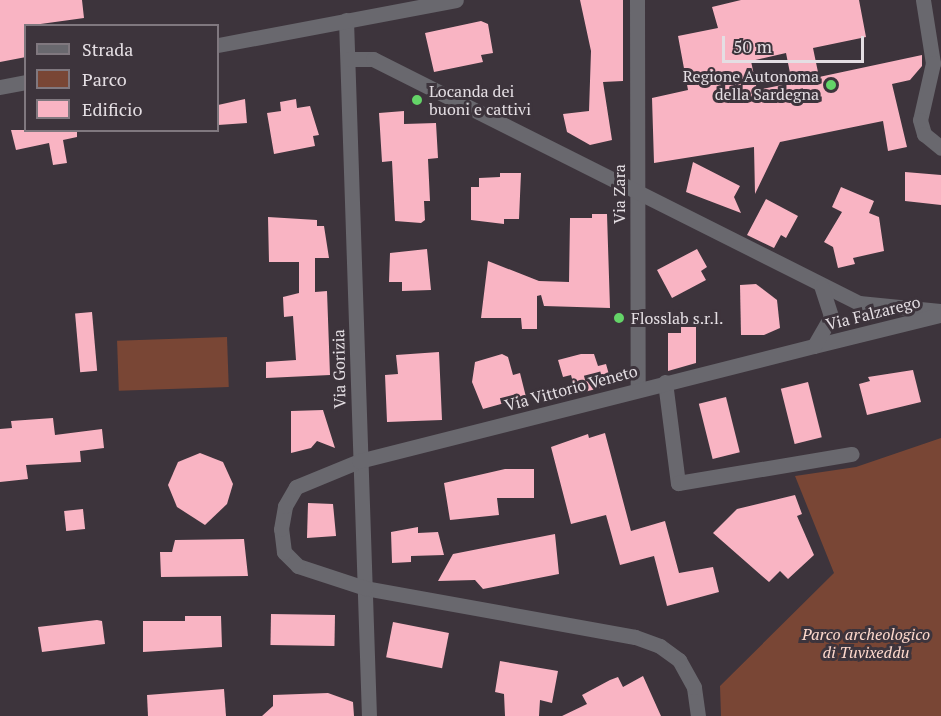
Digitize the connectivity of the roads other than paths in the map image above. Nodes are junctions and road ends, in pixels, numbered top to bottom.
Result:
1 (454, 0) edge
2 (637, 0) edge
3 (922, 0) edge
4 (346, 20) junction
5 (219, 45) edge
6 (349, 59) junction
7 (937, 63) edge
8 (24, 82) edge
9 (0, 87) edge
10 (941, 148) edge
11 (637, 194) junction
12 (821, 286) junction
13 (941, 313) edge
14 (814, 346) junction
15 (665, 382) junction
16 (638, 389) junction
17 (852, 454) dead end
18 (359, 461) junction
19 (365, 588) junction
20 (369, 716) edge
21 (698, 716) edge

1 - 4 street
2 - 11 street, Via Zara
3 - 7 street
4 - 5 street
4 - 6 street, Via Gorizia
6 - 11 street
6 - 18 street, Via Gorizia
7 - 10 street
8 - 9 street
11 - 12 street
11 - 16 street, Via Zara
12 - 13 street, Via Falzarego
12 - 14 street
13 - 14 street, Via Falzarego
14 - 15 street, Via Vittorio Veneto
15 - 16 street, Via Vittorio Veneto
15 - 17 street
16 - 18 street, Via Vittorio Veneto
18 - 19 street, Via Gorizia
18 - 19 street, Via Vittorio Veneto
19 - 20 street, Via Gorizia
19 - 21 street, Via Vittorio Veneto

